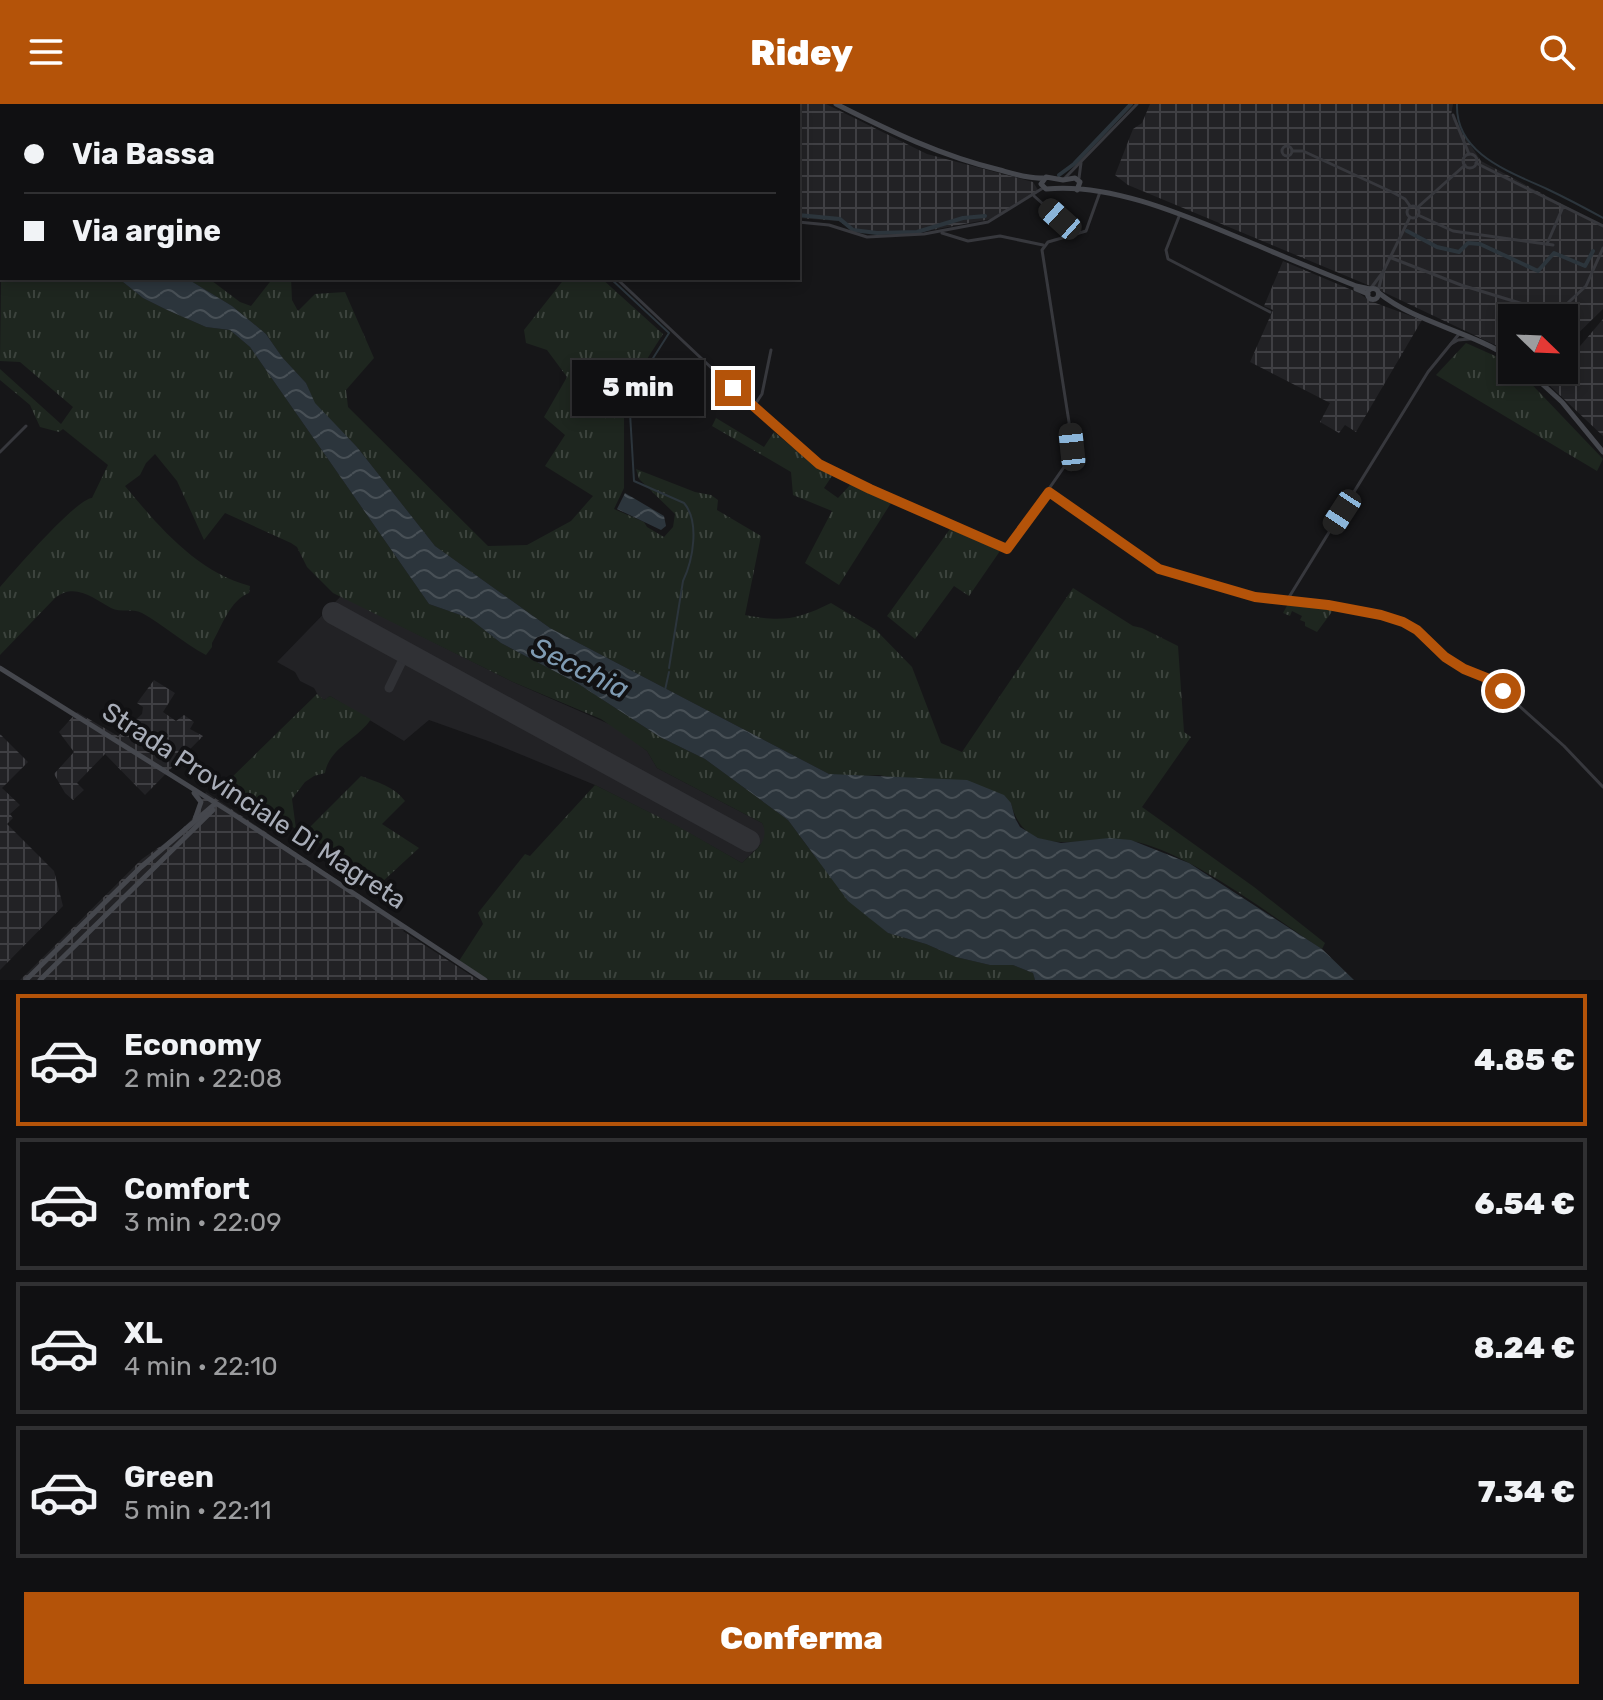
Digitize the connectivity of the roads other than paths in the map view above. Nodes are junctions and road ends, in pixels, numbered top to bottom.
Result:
1 (836, 104) edge
2 (1137, 104) edge
3 (1453, 115) dead end
4 (1292, 151) dead end
5 (1469, 154) junction
6 (1081, 163) junction
7 (1476, 163) junction
8 (1465, 165) junction
9 (1061, 180) junction
10 (1079, 181) junction
11 (1043, 183) junction
12 (1077, 190) junction
13 (1100, 192) junction
14 (1034, 196) junction
15 (1410, 206) junction
16 (1563, 206) junction
17 (1418, 207) junction
18 (1180, 214) junction
19 (1418, 215) junction
20 (1410, 217) junction
21 (1060, 219) dead end
22 (800, 222) edge
23 (1603, 226) edge
24 (938, 232) junction
25 (1547, 244) junction
26 (1044, 245) junction
27 (1553, 245) dead end
28 (1603, 248) edge
29 (1389, 257) junction
30 (1383, 272) junction
31 (618, 280) edge
32 (1370, 291) junction
33 (1378, 294) junction
34 (1270, 312) dead end
35 (1451, 328) junction
36 (1462, 333) junction
37 (1475, 338) junction
38 (1456, 339) junction
39 (771, 350) dead end
40 (1498, 351) edge
41 (1543, 384) edge
42 (753, 407) junction
43 (26, 426) dead end
44 (0, 452) edge
45 (1603, 452) edge
46 (1049, 492) junction
47 (1286, 602) junction
48 (0, 668) edge
49 (175, 777) junction
50 (1603, 787) edge
51 (216, 804) junction
52 (205, 819) junction
53 (193, 823) junction
54 (249, 825) junction
55 (141, 867) junction
56 (150, 872) junction
57 (26, 980) edge
58 (40, 980) edge
59 (485, 980) edge

1 - 11 main road
2 - 6 street
3 - 5 street
4 - 15 street
5 - 7 street
5 - 8 street
6 - 9 street
6 - 10 street
7 - 8 street
7 - 16 street
8 - 17 street
9 - 10 main road
9 - 11 main road
10 - 12 main road
10 - 13 main road
11 - 12 main road
11 - 14 street
12 - 13 main road
13 - 18 main road
13 - 26 street
14 - 21 street
14 - 24 street
15 - 17 street
15 - 20 street
16 - 23 street
16 - 25 street
17 - 19 street
18 - 32 main road
18 - 34 street
19 - 20 street
19 - 25 street
20 - 29 street
22 - 24 street
24 - 26 street
25 - 27 street
26 - 46 street
28 - 29 street
29 - 30 street
30 - 32 street
30 - 33 street
31 - 42 street
32 - 33 main road
32 - 33 main road
33 - 35 main road
35 - 36 main road
35 - 38 street
36 - 37 main road
36 - 38 street
37 - 38 street
37 - 40 main road
38 - 47 street
39 - 42 street
41 - 45 main road
42 - 46 street
43 - 44 street
46 - 47 street
47 - 50 street
48 - 49 main road, Strada Provinciale Di Magreta
49 - 51 main road, Strada Provinciale Di Magreta
49 - 53 main road
51 - 52 main road
51 - 53 main road
51 - 54 main road, Strada Provinciale Di Magreta
52 - 54 main road
52 - 56 main road
53 - 55 main road
54 - 59 main road, Strada Provinciale Di Magreta
55 - 56 main road
55 - 57 main road
56 - 58 main road

